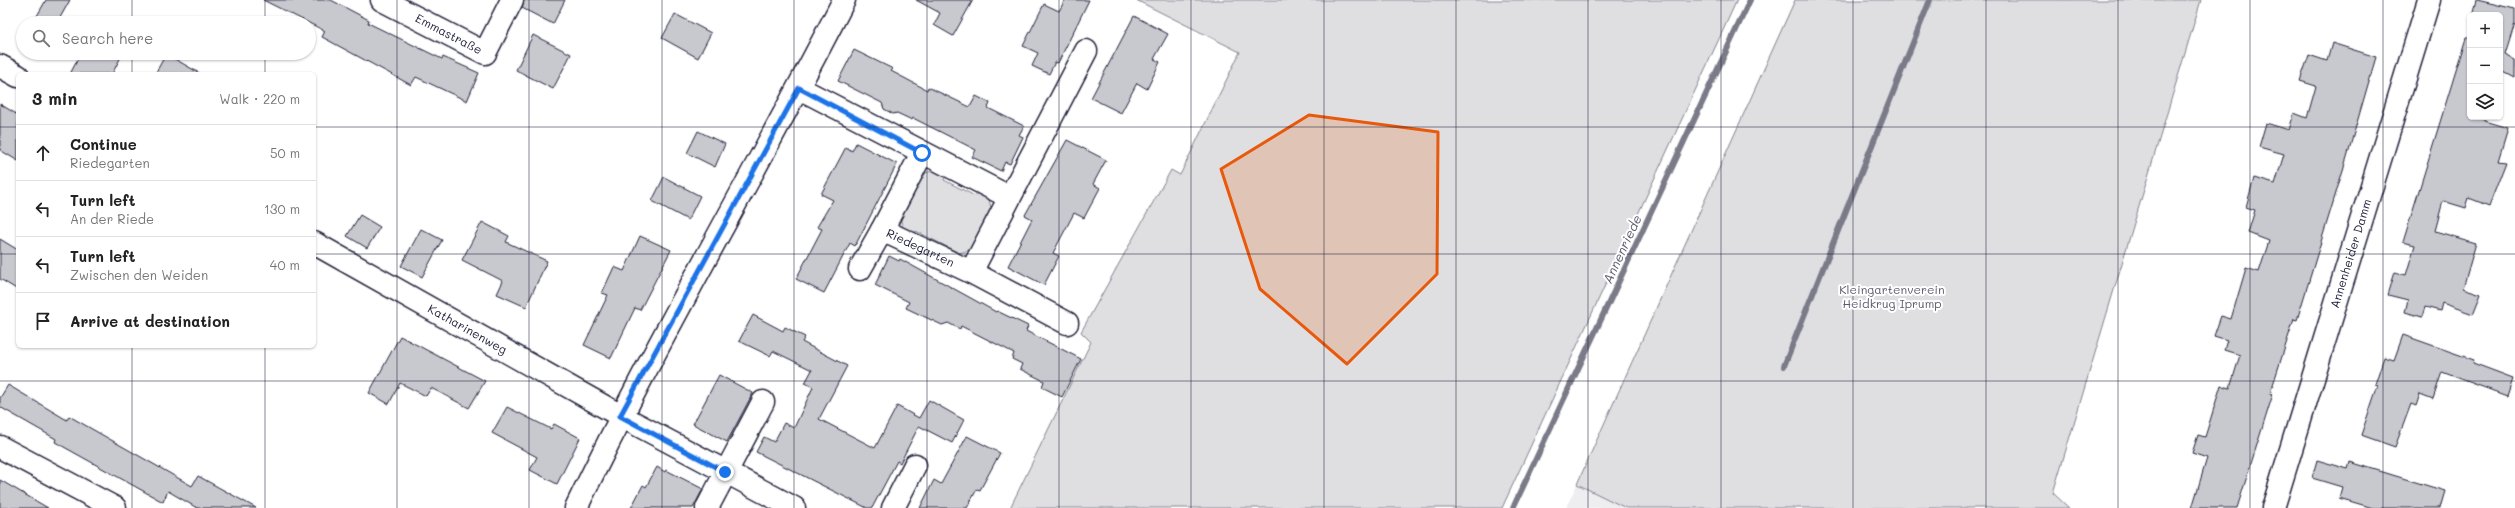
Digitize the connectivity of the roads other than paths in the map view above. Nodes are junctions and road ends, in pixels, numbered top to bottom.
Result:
1 (382, 0) edge
2 (512, 0) edge
3 (844, 0) edge
4 (2429, 0) edge
5 (1086, 51) dead end
6 (0, 66) edge
7 (16, 75) edge
8 (799, 88) junction
9 (922, 153) junction
10 (1009, 197) junction
11 (882, 230) junction
12 (316, 244) edge
13 (860, 269) dead end
14 (971, 272) junction
15 (1067, 323) dead end
16 (763, 402) dead end
17 (620, 416) junction
18 (0, 447) edge
19 (915, 465) dead end
20 (725, 472) junction
21 (115, 508) edge
22 (576, 508) edge
23 (706, 508) edge
24 (794, 508) edge
25 (893, 508) edge
26 (2273, 508) edge

1 - 2 street, Emmastraße
3 - 8 street
4 - 26 street, Annenheider Damm
5 - 10 street
6 - 7 street
8 - 9 street
8 - 17 street
9 - 10 street
9 - 11 street, Riedegarten
10 - 14 street
11 - 13 street
11 - 14 street, Riedegarten
12 - 17 street, Katharinenweg
14 - 15 street, Riedegarten
16 - 20 street
17 - 20 street, Katharinenweg
17 - 22 street
18 - 21 street
19 - 25 street
20 - 23 street
20 - 24 street, Katharinenweg

